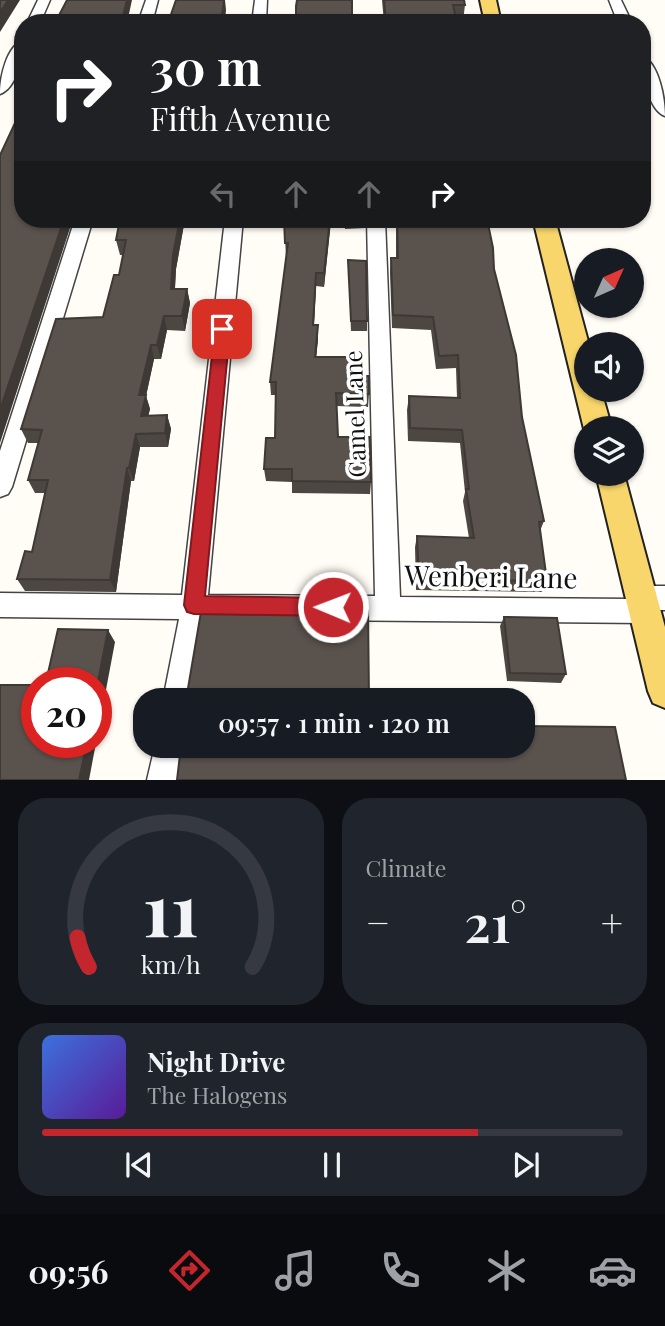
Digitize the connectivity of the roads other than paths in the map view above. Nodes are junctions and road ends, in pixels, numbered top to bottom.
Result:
1 (14, 62) edge
2 (651, 81) edge
3 (0, 90) edge
4 (665, 111) edge
5 (81, 228) edge
6 (233, 228) edge
7 (376, 228) edge
8 (546, 228) edge
9 (574, 335) edge
10 (0, 486) edge
11 (614, 486) edge
12 (651, 602) edge
13 (0, 605) edge
14 (194, 605) junction
15 (388, 608) junction
16 (179, 688) edge
17 (665, 691) edge
18 (167, 758) edge
19 (162, 780) edge

1 - 3 street
2 - 4 street
5 - 10 street
6 - 14 street
7 - 15 street, Camel Lane
8 - 9 main road
11 - 12 main road
12 - 15 street, Wenberi Lane
12 - 17 main road
13 - 14 street, Wenberi Lane
14 - 15 street, Wenberi Lane
14 - 16 street
18 - 19 street

